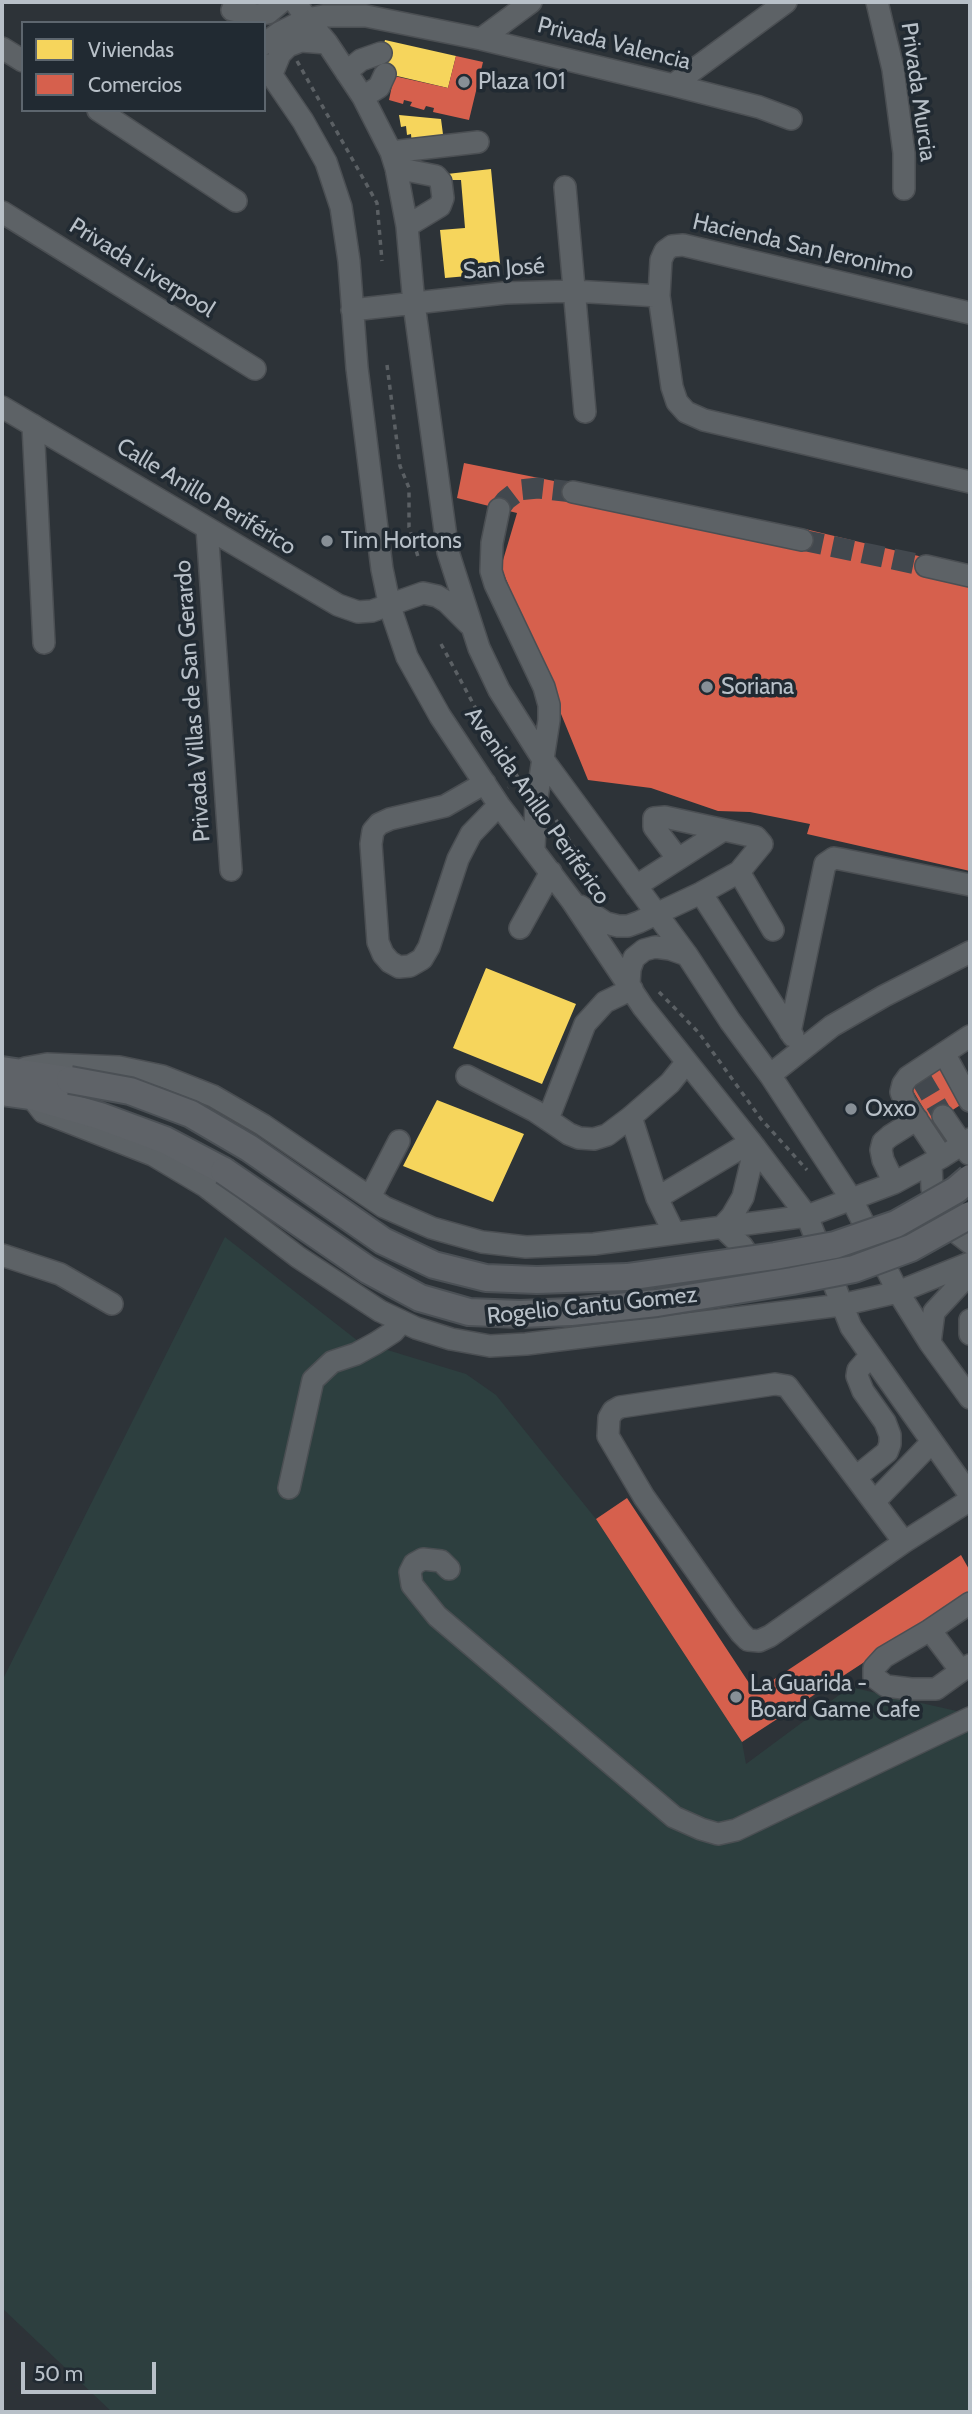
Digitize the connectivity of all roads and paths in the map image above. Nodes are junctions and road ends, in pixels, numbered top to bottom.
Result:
1 (281, 2) edge
2 (531, 2) edge
3 (786, 2) edge
4 (877, 2) edge
5 (233, 11) edge
6 (301, 11) edge
7 (481, 39) junction
8 (266, 43) edge
9 (327, 43) junction
10 (3, 48) edge
11 (21, 60) edge
12 (268, 70) edge
13 (304, 71) dead end
14 (346, 72) junction
15 (673, 85) junction
16 (363, 97) junction
17 (101, 112) edge
18 (791, 119) dead end
19 (478, 142) dead end
20 (394, 160) junction
21 (565, 187) dead end
22 (904, 189) dead end
23 (236, 201) dead end
24 (2, 212) edge
25 (407, 226) junction
26 (382, 261) dead end
27 (573, 291) junction
28 (659, 296) junction
29 (414, 304) junction
30 (352, 310) junction
31 (970, 313) edge
32 (387, 365) dead end
33 (255, 369) dead end
34 (2, 407) edge
35 (585, 412) dead end
36 (33, 425) junction
37 (970, 482) edge
38 (573, 492) tunnel mouth
39 (499, 509) tunnel mouth
40 (207, 528) junction
41 (802, 540) tunnel mouth
42 (419, 560) dead end
43 (926, 566) tunnel mouth
44 (970, 576) edge
45 (390, 607) junction
46 (472, 626) junction
47 (44, 643) dead end
48 (441, 644) dead end
49 (542, 758) junction
50 (493, 796) junction
51 (553, 816) dead end
52 (722, 831) junction
53 (534, 848) junction
54 (678, 859) junction
55 (231, 870) dead end
56 (551, 872) junction
57 (739, 872) junction
58 (970, 885) edge
59 (640, 891) junction
60 (701, 893) junction
61 (572, 901) junction
62 (657, 915) junction
63 (520, 928) dead end
64 (773, 930) dead end
65 (970, 953) edge
66 (687, 955) junction
67 (630, 986) junction
68 (659, 992) dead end
69 (970, 1036) edge
70 (796, 1041) junction
71 (944, 1053) junction
72 (686, 1063) junction
73 (770, 1074) junction
74 (467, 1076) dead end
75 (7, 1078) edge
76 (31, 1096) junction
77 (970, 1101) edge
78 (943, 1116) tunnel mouth
79 (631, 1117) junction
80 (548, 1119) junction
81 (918, 1119) junction
82 (399, 1141) dead end
83 (753, 1144) junction
84 (967, 1146) edge
85 (936, 1160) junction
86 (808, 1171) dead end
87 (970, 1178) edge
88 (894, 1183) junction
89 (370, 1197) junction
90 (657, 1198) junction
91 (852, 1200) junction
92 (970, 1215) edge
93 (807, 1216) junction
94 (722, 1227) junction
95 (674, 1233) junction
96 (970, 1243) edge
97 (2, 1255) edge
98 (970, 1263) edge
99 (970, 1273) edge
100 (898, 1292) junction
101 (112, 1304) dead end
102 (841, 1305) junction
103 (746, 1317) junction
104 (970, 1320) edge
105 (402, 1322) junction
106 (970, 1334) edge
107 (930, 1343) junction
108 (871, 1355) junction
109 (970, 1398) edge
110 (932, 1443) junction
111 (856, 1477) junction
112 (289, 1488) dead end
113 (970, 1498) edge
114 (874, 1502) junction
115 (904, 1542) junction
116 (449, 1569) dead end
117 (970, 1603) edge
118 (930, 1630) junction
119 (965, 1668) edge
120 (970, 1718) edge

1 - 5 street
2 - 7 street
3 - 15 street
4 - 22 street, Privada Murcia
6 - 7 street, Privada Valencia
6 - 8 street, Privada Valencia
6 - 9 street, Avenida Anillo Periférico
7 - 15 street, Privada Valencia
9 - 12 street
9 - 14 street, Avenida Anillo Periférico
10 - 11 street
12 - 30 street, Avenida Anillo Periférico
13 - 26 path
14 - 16 street, Avenida Anillo Periférico
14 - 16 street
15 - 18 street, Privada Valencia
16 - 20 street, Avenida Anillo Periférico
17 - 23 street
19 - 20 street
20 - 25 street, Avenida Anillo Periférico
20 - 25 street
21 - 27 street
24 - 33 street, Privada Liverpool
25 - 29 street, Avenida Anillo Periférico
27 - 28 street, San José
27 - 29 street, San José
27 - 35 street
28 - 31 street, Hacienda San Jeronimo
28 - 37 street, Hacienda San Jeronimo
29 - 30 street, San José
29 - 46 street, Avenida Anillo Periférico
30 - 45 street, Avenida Anillo Periférico
32 - 42 path
34 - 36 street, Calle Anillo Periférico
36 - 40 street, Calle Anillo Periférico
36 - 47 street
38 - 41 street
39 - 49 street
40 - 45 street, Calle Anillo Periférico
40 - 55 street, Privada Villas de San Gerardo
43 - 44 street
45 - 46 street, Calle Anillo Periférico
45 - 50 street, Avenida Anillo Periférico
46 - 49 street, Avenida Anillo Periférico
48 - 50 path
49 - 53 street
49 - 59 street, Avenida Anillo Periférico
50 - 50 street
50 - 53 street, Avenida Anillo Periférico
51 - 59 path
52 - 54 street
52 - 54 street
52 - 57 street
53 - 56 street, Avenida Anillo Periférico
54 - 59 street
56 - 61 street, Avenida Anillo Periférico
56 - 63 street
57 - 60 street
57 - 64 street
58 - 70 street
59 - 62 street, Avenida Anillo Periférico
60 - 62 street
60 - 70 street
61 - 62 street
61 - 67 street, Avenida Anillo Periférico
62 - 66 street, Avenida Anillo Periférico
65 - 70 street
66 - 67 street
66 - 73 street, Avenida Anillo Periférico
67 - 72 street, Avenida Anillo Periférico
67 - 80 street
68 - 86 path
69 - 71 street
70 - 73 street
71 - 77 street
71 - 81 street
72 - 79 street
72 - 83 street, Avenida Anillo Periférico
73 - 91 street, Avenida Anillo Periférico
74 - 80 street
75 - 76 main road
75 - 87 main road, bridge
75 - 89 street
76 - 92 main road, bridge
76 - 105 street, Rogelio Cantu Gomez
78 - 84 street
79 - 80 street
79 - 90 street
81 - 85 street
81 - 88 street
82 - 89 street
83 - 90 street
83 - 93 street, Avenida Anillo Periférico
83 - 94 street
84 - 85 street
85 - 88 street
85 - 96 street
88 - 91 street
89 - 95 street
90 - 95 street
91 - 93 street
91 - 100 street, Avenida Anillo Periférico
93 - 94 street
93 - 102 street, Avenida Anillo Periférico
94 - 95 street
94 - 103 street
97 - 101 street
98 - 100 street, Rogelio Cantu Gomez
99 - 107 street
100 - 102 street, Rogelio Cantu Gomez
100 - 107 street, Avenida Anillo Periférico
102 - 103 street, Rogelio Cantu Gomez
102 - 108 street, Avenida Anillo Periférico
103 - 105 street, Rogelio Cantu Gomez
104 - 106 street
105 - 112 street
107 - 109 street, Avenida Anillo Periférico
108 - 110 street, Avenida Anillo Periférico
108 - 111 street
110 - 113 street, Avenida Anillo Periférico
110 - 114 street
111 - 114 street
111 - 115 street
113 - 115 street
114 - 115 street
116 - 120 street
117 - 118 street
118 - 119 street
118 - 119 street

